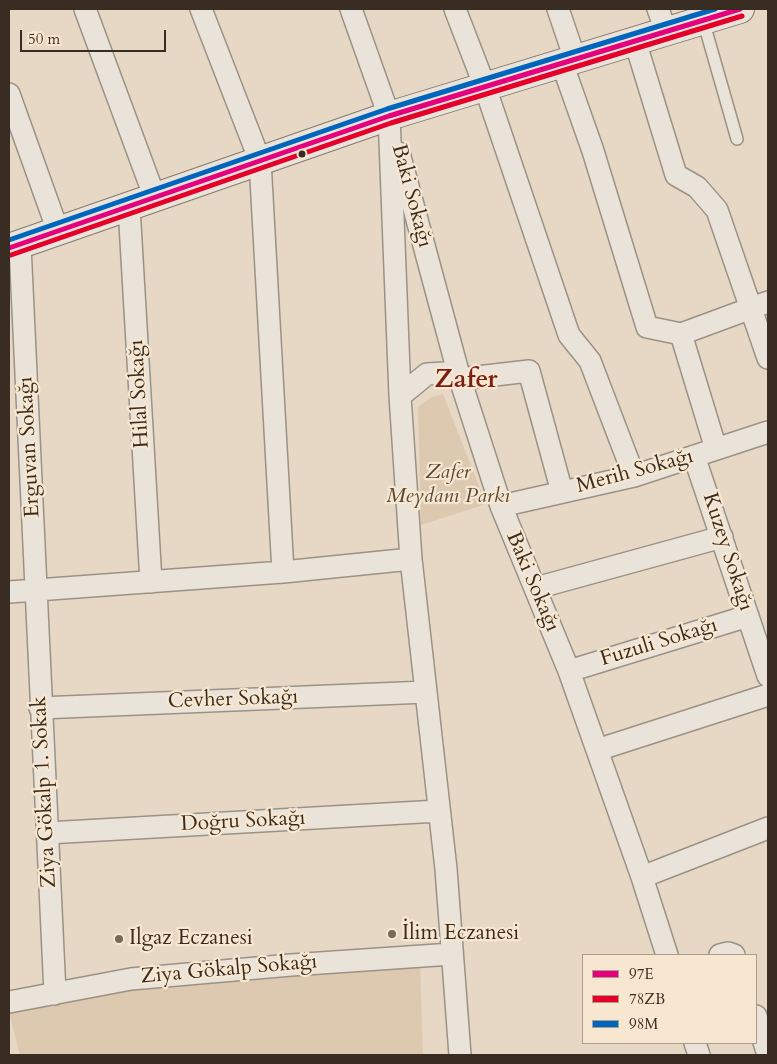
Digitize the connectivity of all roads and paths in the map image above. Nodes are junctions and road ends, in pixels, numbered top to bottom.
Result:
1 (85, 9) edge
2 (201, 9) edge
3 (351, 9) edge
4 (455, 9) edge
5 (558, 9) edge
6 (740, 9) edge
7 (662, 20) edge
8 (703, 20) junction
9 (635, 41) junction
10 (569, 61) junction
11 (485, 87) junction
12 (9, 94) edge
13 (389, 116) junction
14 (737, 139) dead end
15 (260, 161) junction
16 (155, 198) junction
17 (129, 207) junction
18 (58, 231) junction
19 (14, 247) edge
20 (760, 304) edge
21 (681, 334) junction
22 (768, 358) edge
23 (460, 379) junction
24 (400, 396) junction
25 (768, 432) edge
26 (716, 449) junction
27 (694, 456) junction
28 (634, 476) junction
29 (562, 492) junction
30 (501, 506) junction
31 (722, 537) junction
32 (410, 559) junction
33 (283, 572) junction
34 (151, 582) junction
35 (536, 588) junction
36 (36, 590) junction
37 (9, 592) edge
38 (748, 616) junction
39 (569, 671) junction
40 (768, 676) edge
41 (426, 692) junction
42 (768, 695) edge
43 (40, 708) junction
44 (597, 750) junction
45 (439, 811) junction
46 (768, 828) edge
47 (47, 833) junction
48 (642, 877) junction
49 (452, 954) junction
50 (667, 954) edge
51 (55, 994) junction
52 (9, 1002) edge
53 (757, 1019) edge
54 (460, 1055) edge
55 (768, 1055) edge

1 - 16 street
2 - 15 street
3 - 13 street
4 - 11 street
5 - 10 street
6 - 8 street
7 - 8 street
7 - 9 street
8 - 14 lane
9 - 10 street
9 - 20 street
10 - 11 street
10 - 21 street
11 - 13 street
11 - 28 street
12 - 18 street
13 - 15 street
13 - 23 street, Baki Sokağı
13 - 24 street
15 - 16 street
15 - 33 street
16 - 17 street
17 - 18 street
17 - 34 street, Hilal Sokağı
18 - 19 street
19 - 36 street, Erguvan Sokağı
20 - 21 street
20 - 22 street
21 - 26 street
23 - 24 street
23 - 29 street
23 - 30 street, Baki Sokağı
24 - 32 street
25 - 26 street, Merih Sokağı
26 - 27 street, Merih Sokağı
27 - 28 street, Merih Sokağı
27 - 31 street, Kuzey Sokağı
28 - 29 street, Merih Sokağı
29 - 30 street, Merih Sokağı
30 - 35 street, Baki Sokağı
31 - 35 street
31 - 38 street, Kuzey Sokağı
32 - 33 street
32 - 41 street
33 - 34 street
34 - 36 street
35 - 39 street, Baki Sokağı
36 - 37 street
36 - 43 street, Ziya Gökalp 1. Sokak
38 - 39 street, Fuzuli Sokağı
38 - 40 street, Kuzey Sokağı
39 - 44 street, Baki Sokağı
41 - 43 street, Cevher Sokağı
41 - 45 street
42 - 44 street
43 - 47 street, Ziya Gökalp 1. Sokak
44 - 48 street, Baki Sokağı
45 - 47 street, Doğru Sokağı
45 - 49 street
46 - 48 street
47 - 51 street, Ziya Gökalp 1. Sokak
48 - 50 street, Baki Sokağı
49 - 51 street, Ziya Gökalp Sokağı
49 - 54 street
51 - 52 street, Ziya Gökalp Sokağı
53 - 55 street

